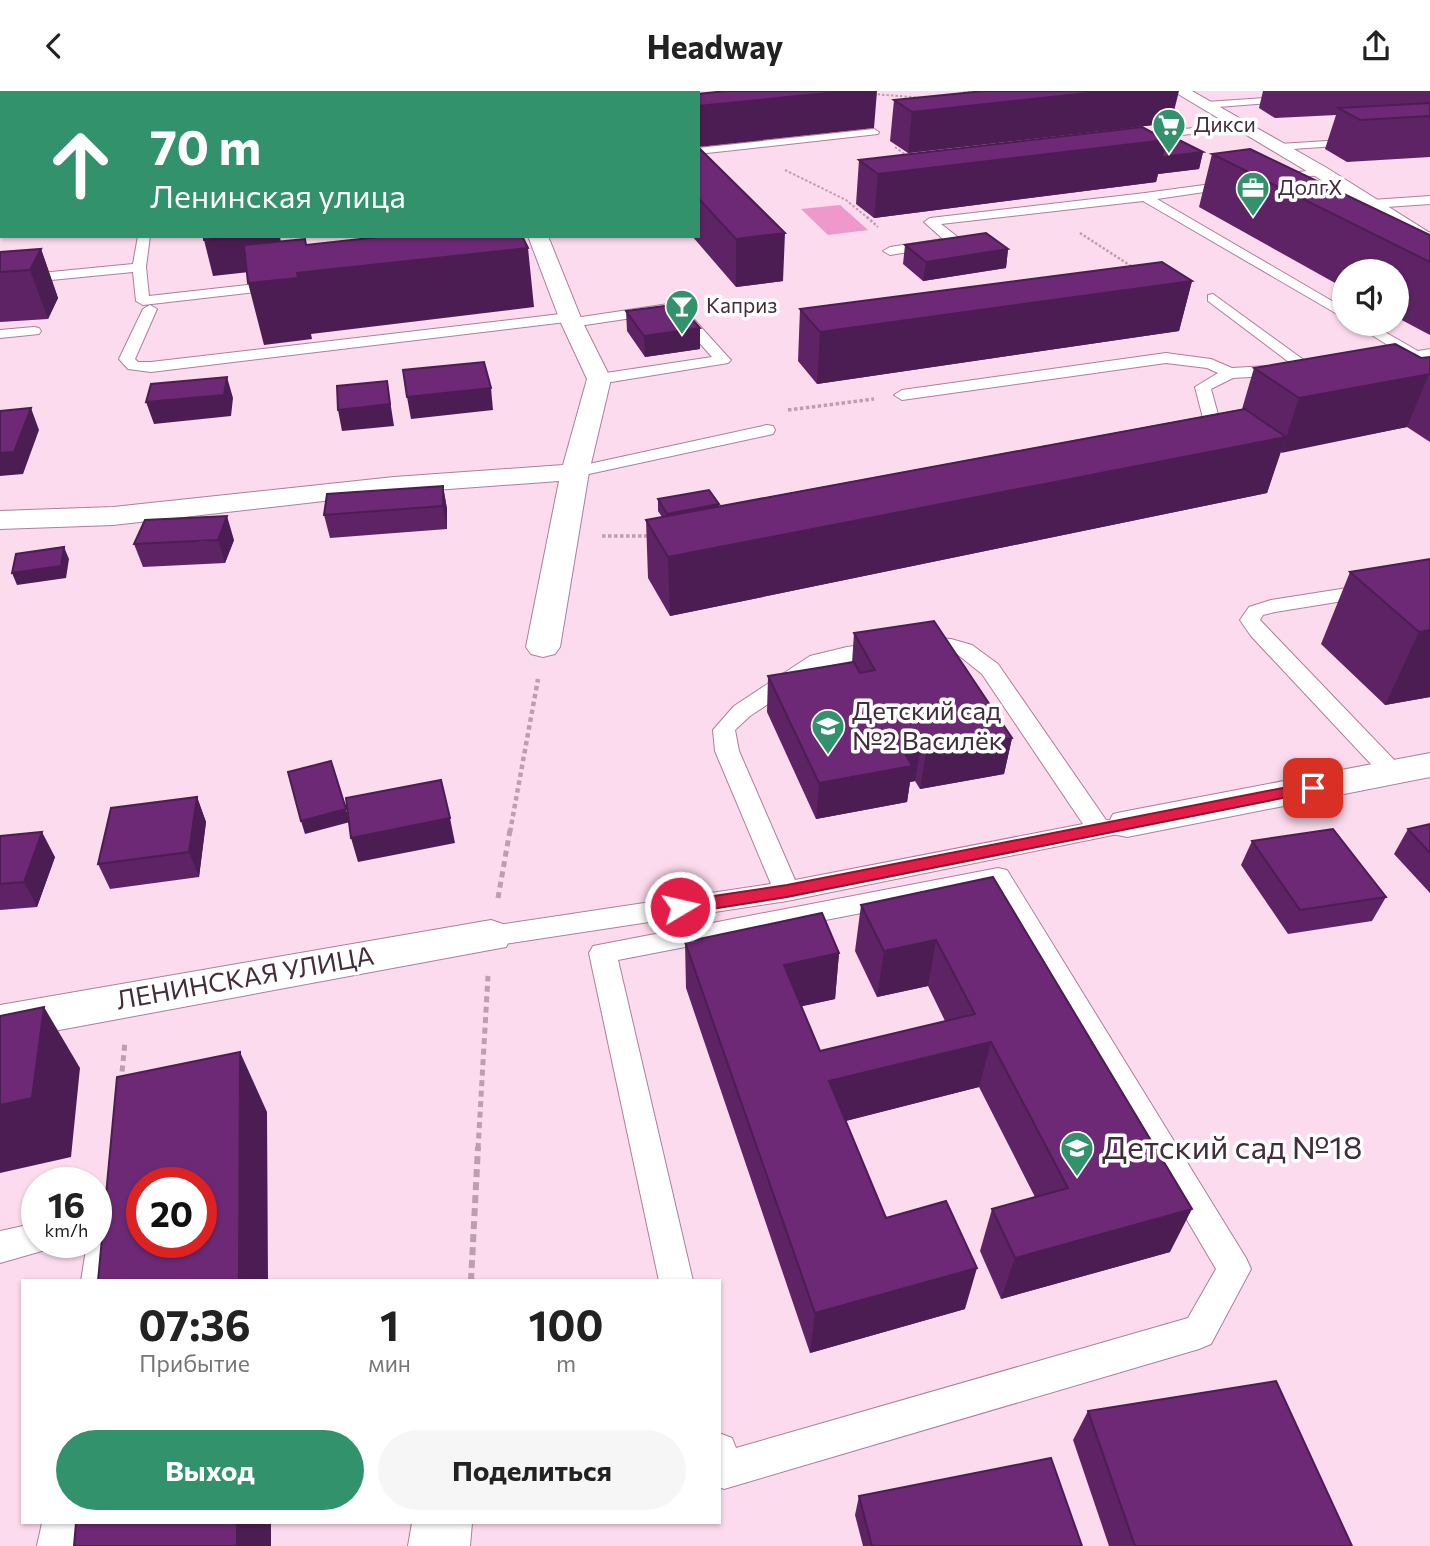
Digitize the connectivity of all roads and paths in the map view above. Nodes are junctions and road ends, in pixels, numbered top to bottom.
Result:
1 (970, 91) edge
2 (873, 94) dead end
3 (1191, 96) edge
4 (950, 97) edge
5 (1300, 98) dead end
6 (928, 99) edge
7 (1185, 118) dead end
8 (1242, 126) junction
9 (1206, 129) junction
10 (874, 132) dead end
11 (1116, 140) edge
12 (1376, 141) edge
13 (738, 147) junction
14 (1279, 147) junction
15 (700, 151) edge
16 (1321, 172) junction
17 (1145, 197) junction
18 (1430, 200) edge
19 (1372, 204) junction
20 (1044, 210) junction
21 (930, 222) junction
22 (144, 238) edge
23 (539, 238) edge
24 (1430, 242) edge
25 (890, 251) dead end
26 (139, 267) junction
27 (1137, 270) edge
28 (0, 281) edge
29 (302, 282) edge
30 (1213, 298) dead end
31 (1332, 307) edge
32 (150, 309) dead end
33 (571, 320) junction
34 (34, 331) dead end
35 (0, 334) edge
36 (1385, 336) edge
37 (1423, 355) edge
38 (1388, 359) edge
39 (1230, 373) junction
40 (598, 379) junction
41 (902, 395) dead end
42 (767, 430) dead end
43 (1173, 437) edge
44 (575, 472) junction
45 (0, 520) edge
46 (564, 536) junction
47 (661, 536) edge
48 (1430, 581) edge
49 (543, 647) joint
50 (1430, 765) edge
51 (1392, 772) junction
52 (1113, 827) junction
53 (787, 891) junction
54 (491, 936) junction
55 (130, 998) junction
56 (0, 1023) edge
57 (120, 1090) edge
58 (21, 1242) edge
59 (0, 1247) edge
60 (102, 1258) edge
61 (98, 1279) edge
62 (471, 1279) edge
63 (669, 1279) edge
64 (721, 1459) edge
65 (61, 1524) edge
66 (442, 1524) edge
67 (57, 1546) edge
68 (439, 1546) edge

1 - 4 path
2 - 6 path
3 - 5 lane
3 - 8 street
7 - 9 lane
8 - 9 lane
8 - 14 street
9 - 11 lane
10 - 13 lane
12 - 14 lane
13 - 15 lane
13 - 21 path
14 - 16 street
16 - 17 lane
16 - 19 street
17 - 20 lane
17 - 31 lane
18 - 19 lane
19 - 24 street
20 - 21 lane
20 - 27 path
21 - 25 lane
22 - 26 lane
23 - 33 street
26 - 28 lane
26 - 29 lane
30 - 39 lane
32 - 33 lane
33 - 40 street
33 - 40 lane
34 - 35 lane
36 - 37 lane
37 - 38 lane
39 - 41 lane
39 - 43 lane
40 - 44 street
42 - 44 lane
44 - 45 street
44 - 46 street
46 - 47 path
46 - 49 street
48 - 51 lane
49 - 54 path
50 - 51 street
51 - 52 street
52 - 53 lane
52 - 53 lane
53 - 54 lane
54 - 55 street, ЛЕНИНСКАЯ УЛИЦА
54 - 62 path
55 - 56 street, ЛЕНИНСКАЯ УЛИЦА
55 - 57 path
58 - 59 lane
60 - 61 lane
63 - 64 lane
65 - 67 lane
66 - 68 street

